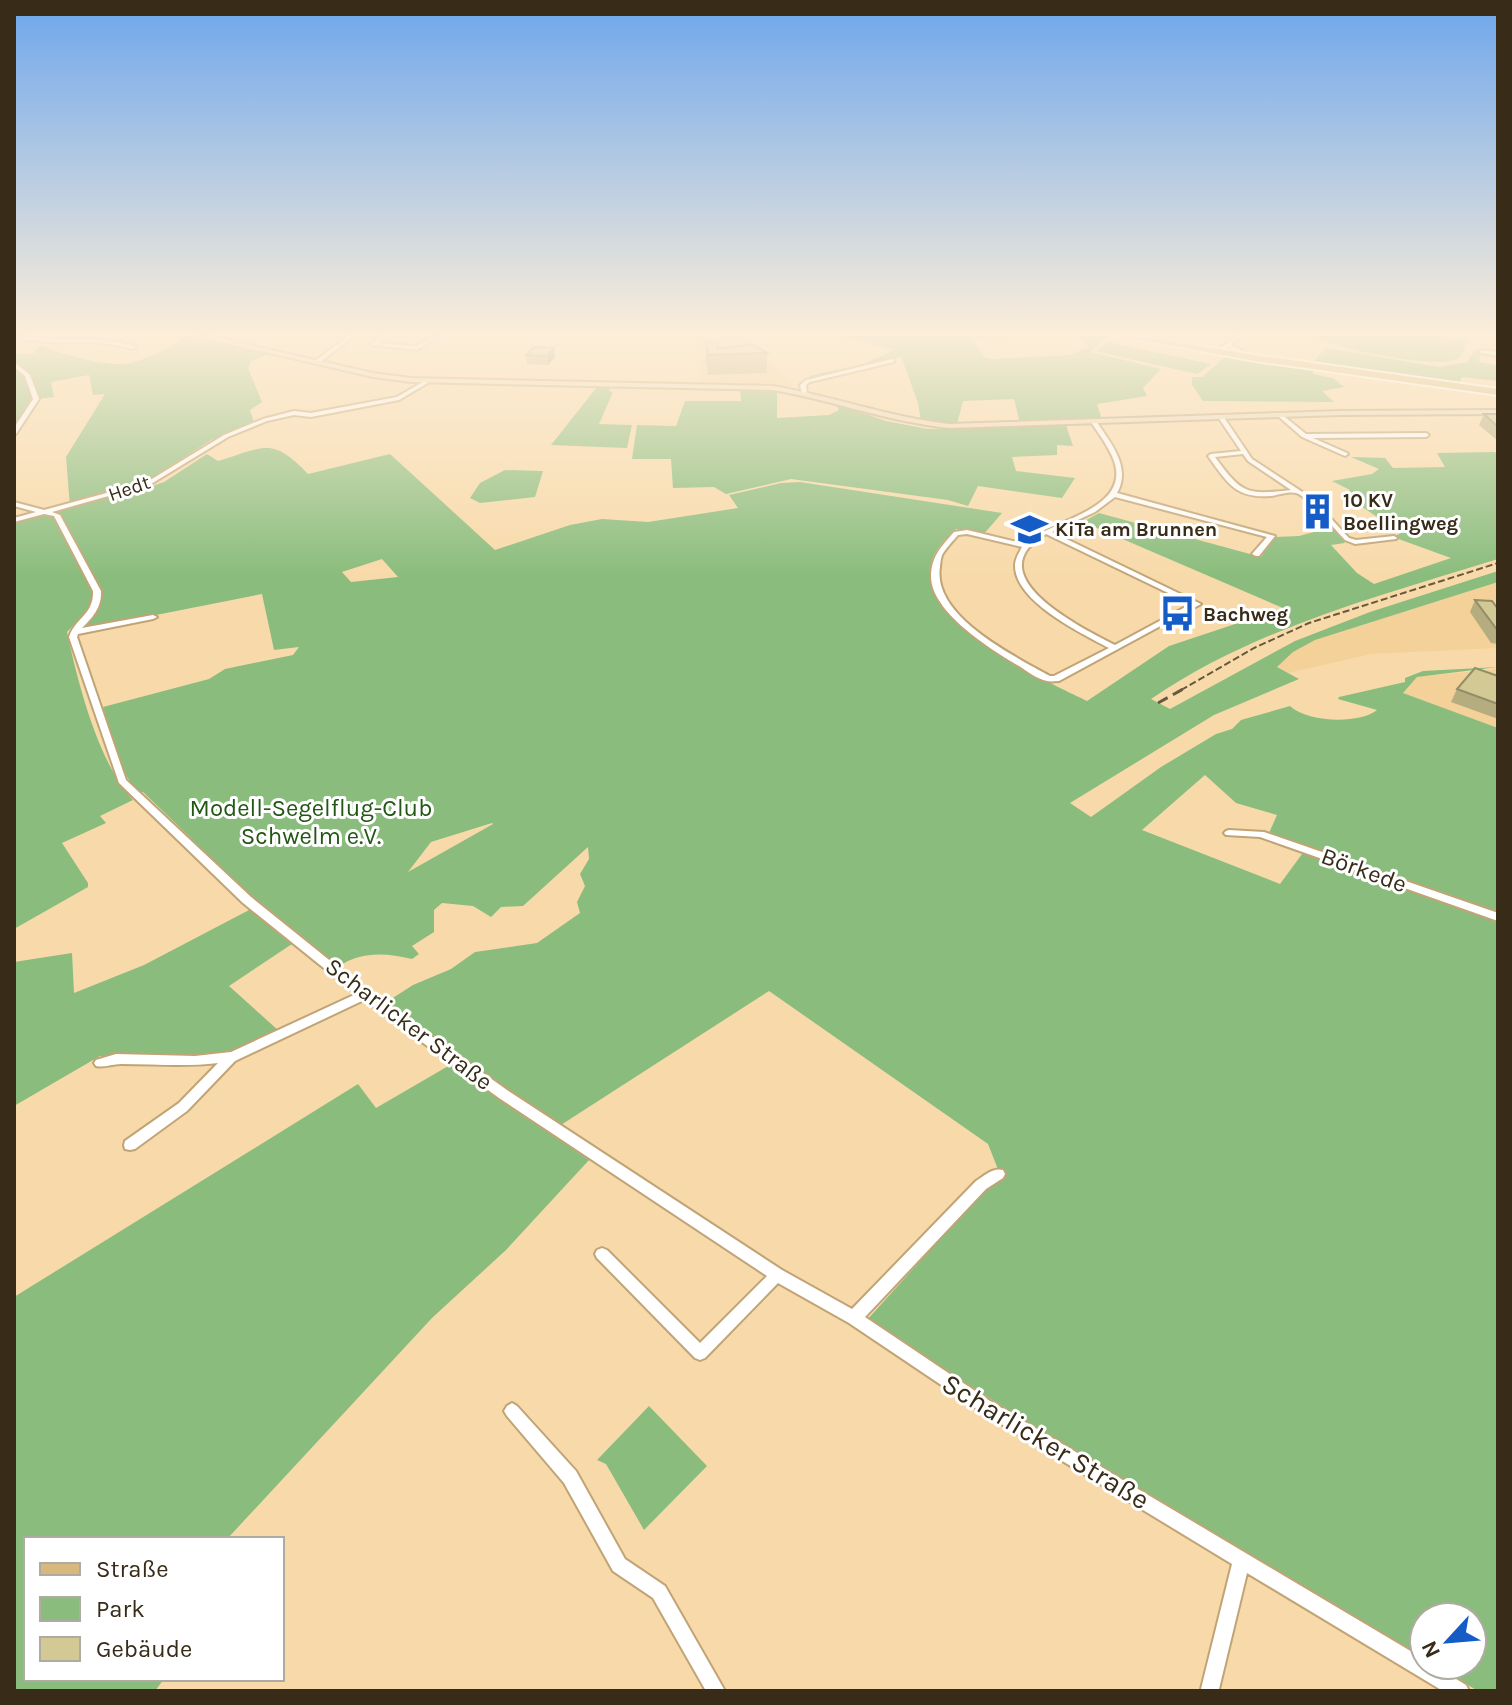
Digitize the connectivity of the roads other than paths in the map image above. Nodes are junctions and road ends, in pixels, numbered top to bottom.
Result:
1 (1280, 415) edge
2 (283, 416) edge
3 (888, 416) edge
4 (1263, 416) edge
5 (1221, 417) junction
6 (26, 418) joint
7 (14, 420) edge
8 (1094, 422) junction
9 (14, 433) edge
10 (1426, 435) dead end
11 (1304, 436) junction
12 (1244, 452) junction
13 (1345, 454) dead end
14 (1297, 491) junction
15 (1113, 494) junction
16 (14, 504) edge
17 (50, 512) junction
18 (14, 520) edge
19 (1047, 532) junction
20 (1394, 538) dead end
21 (1026, 546) junction
22 (1256, 554) dead end
23 (153, 617) dead end
24 (74, 632) junction
25 (1115, 648) junction
26 (1229, 833) dead end
27 (1498, 917) edge
28 (365, 995) junction
29 (233, 1057) junction
30 (100, 1063) dead end
31 (130, 1145) dead end
32 (998, 1174) dead end
33 (602, 1254) dead end
34 (777, 1275) junction
35 (854, 1318) junction
36 (512, 1411) dead end
37 (1242, 1559) junction
38 (1210, 1689) edge
39 (716, 1691) edge
40 (1460, 1691) edge

1 - 11 street
2 - 17 street, Hedt
3 - 8 main road
4 - 5 main road
5 - 8 main road
5 - 12 street
6 - 7 street
6 - 9 street
8 - 15 street
10 - 11 street
11 - 13 street
12 - 14 street
12 - 14 street
14 - 20 street
15 - 19 street
15 - 22 street
16 - 17 street
17 - 18 street, Hedt
17 - 24 street
19 - 21 street
19 - 25 street
21 - 25 street
21 - 25 street
23 - 24 street
24 - 28 street, Scharlicker Straße
26 - 27 street, Börkede
28 - 29 street
28 - 34 street, Scharlicker Straße
29 - 30 street
29 - 31 street
32 - 35 street
33 - 34 street
34 - 35 street, Scharlicker Straße
35 - 37 street, Scharlicker Straße
36 - 39 street
37 - 38 street
37 - 40 street, Scharlicker Straße

